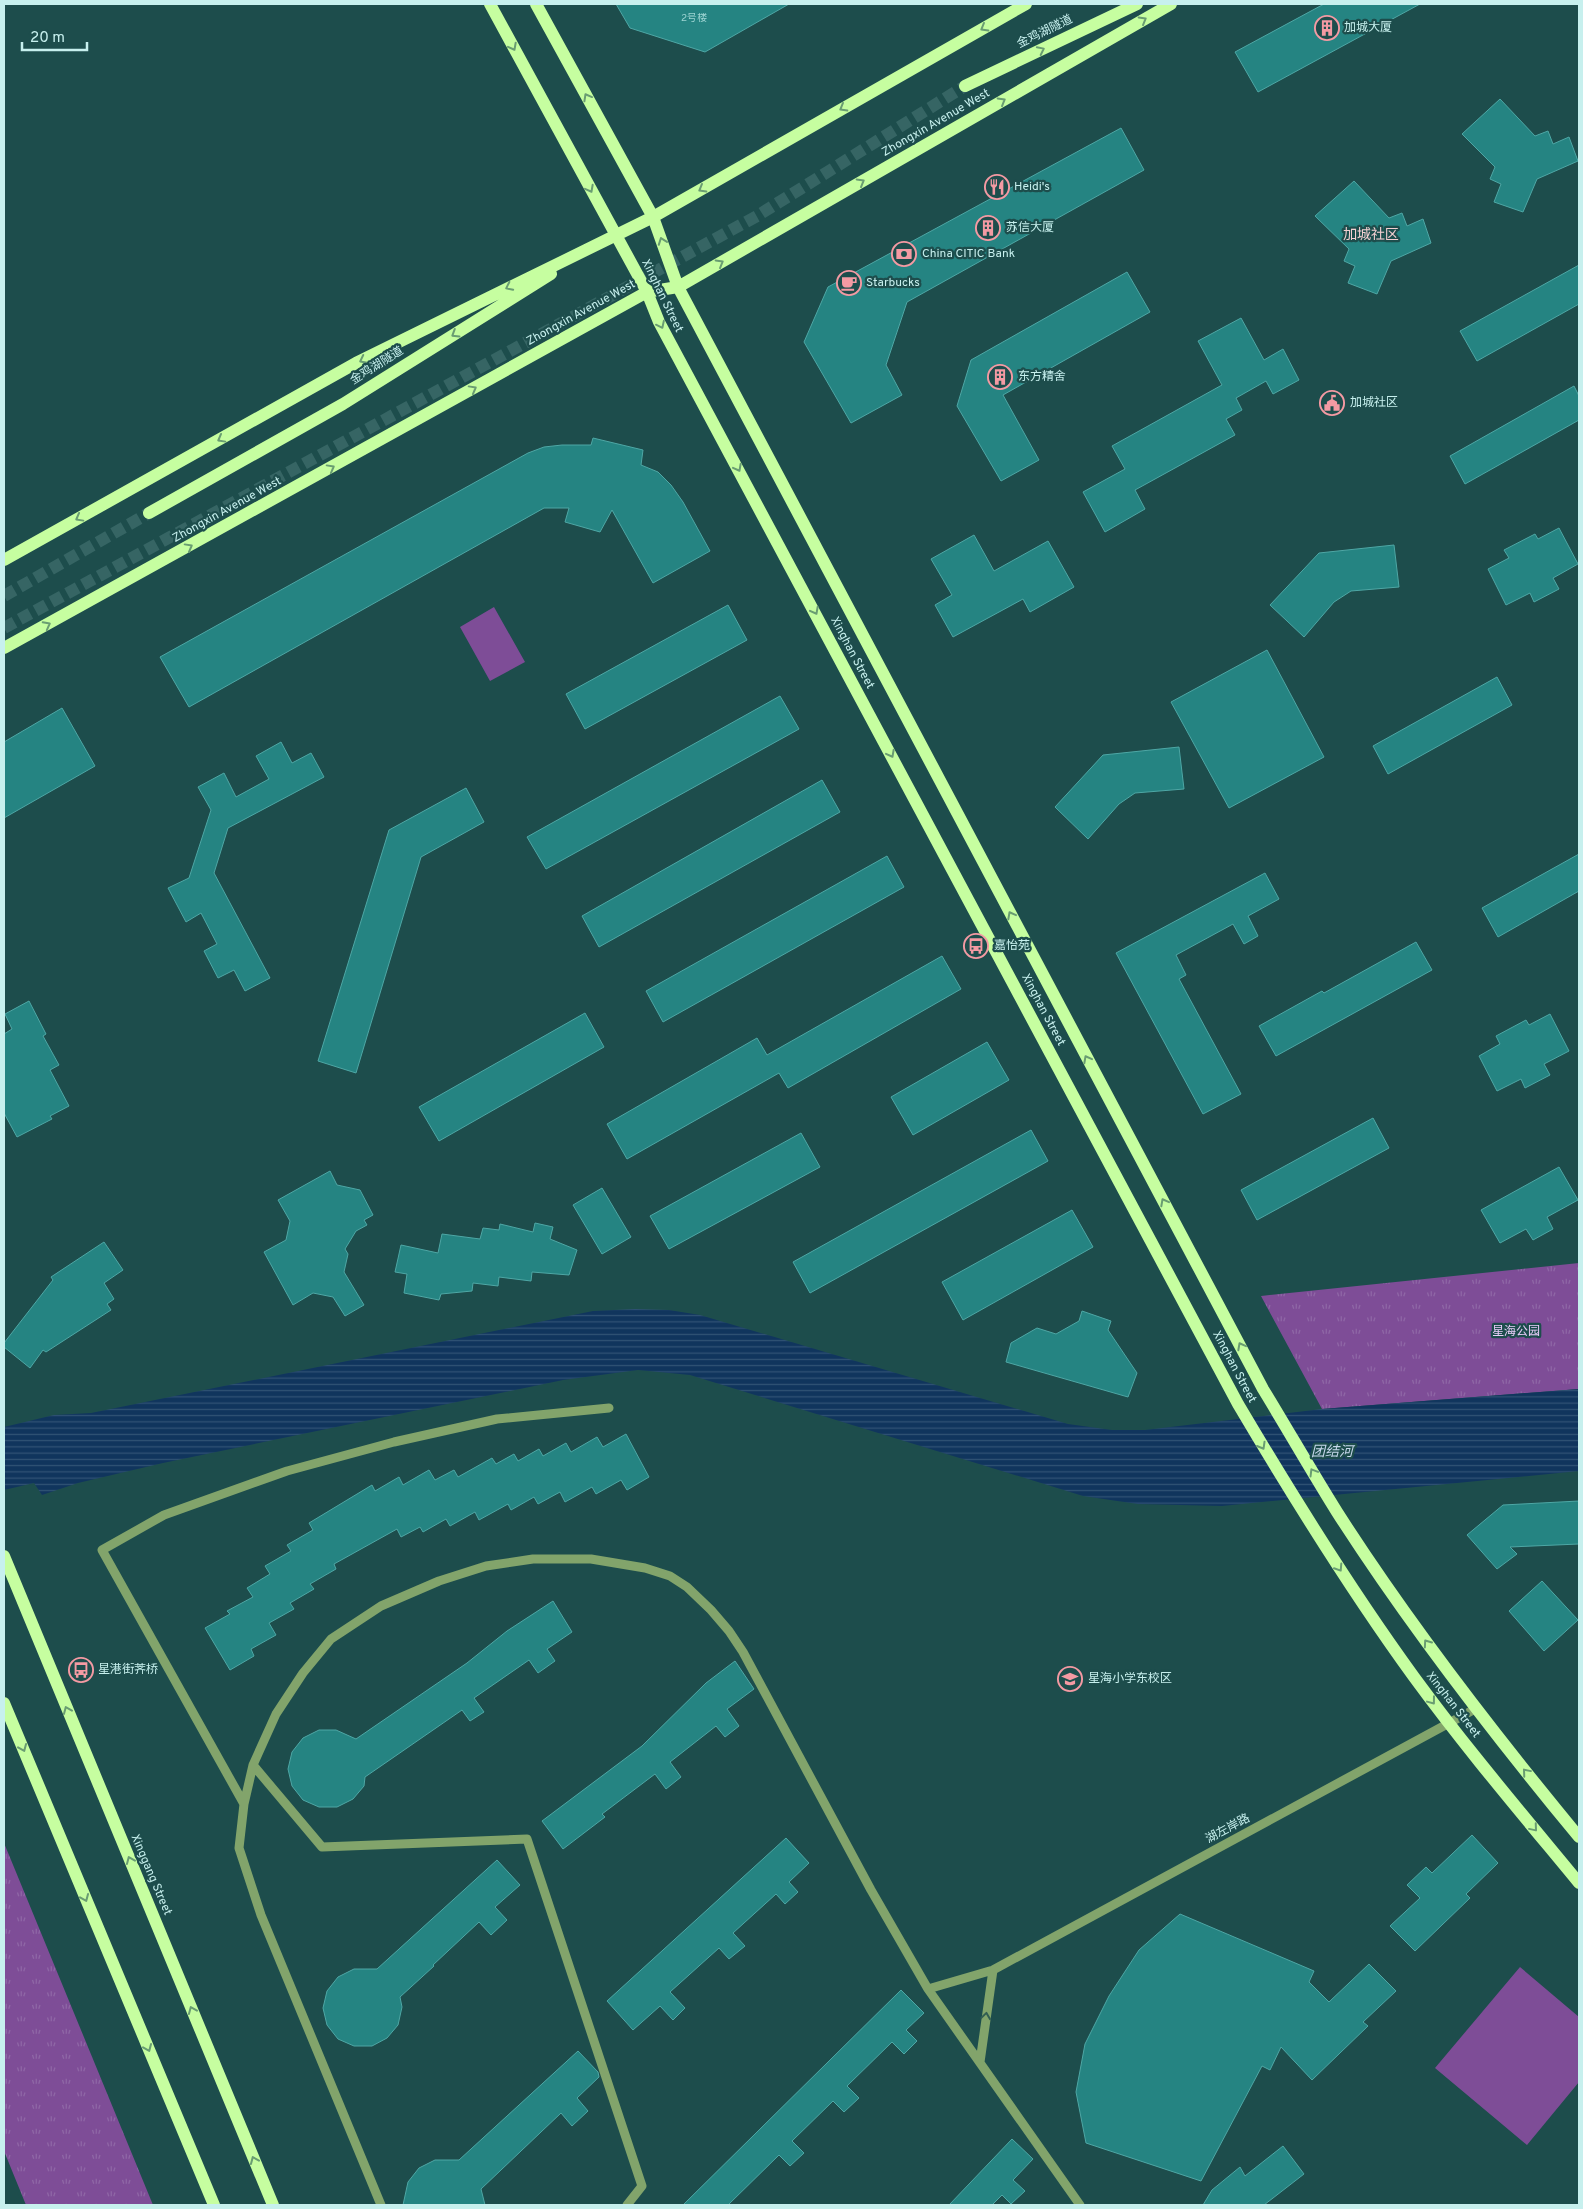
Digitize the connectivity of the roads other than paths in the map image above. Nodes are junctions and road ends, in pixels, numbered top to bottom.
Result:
1 (490, 4) edge
2 (536, 4) edge
3 (1026, 4) edge
4 (1137, 4) edge
5 (1171, 4) edge
6 (965, 86) tunnel mouth
7 (653, 216) junction
8 (615, 235) junction
9 (678, 287) junction
10 (647, 292) junction
11 (149, 513) tunnel mouth
12 (4, 560) edge
13 (4, 648) edge
14 (610, 1408) dead end
15 (4, 1556) edge
16 (4, 1703) edge
17 (1476, 1709) junction
18 (1450, 1724) junction
19 (253, 1765) junction
20 (244, 1804) junction
21 (1579, 1837) edge
22 (1579, 1883) edge
23 (993, 1970) junction
24 (928, 1989) junction
25 (980, 2062) junction
26 (214, 2205) edge
27 (273, 2205) edge
28 (381, 2205) edge
29 (627, 2205) edge
30 (1080, 2205) edge

1 -> 8 main road, Xinghan Street
7 -> 2 main road, Xinghan Street
3 -> 7 main road
6 -> 4 main road, 金鸡湖隧道
9 -> 5 main road, Zhongxin Avenue West
7 - 8 main road
9 -> 7 main road, Xinghan Street
8 - 10 main road, Xinghan Street
8 -> 11 main road, 金鸡湖隧道
8 -> 12 main road
9 - 10 main road, Zhongxin Avenue West
17 -> 9 main road, Xinghan Street
13 -> 10 main road, Zhongxin Avenue West
10 -> 18 main road, Xinghan Street
14 - 20 street
27 -> 15 main road, Xinggang Street
16 -> 26 main road
17 - 18 street, 湖左岸路
21 -> 17 main road, Xinghan Street
18 -> 22 main road, Xinghan Street
18 - 23 street, 湖左岸路
19 - 20 street
19 - 24 street
19 - 29 street
20 - 28 street
23 - 24 street, 湖左岸路
25 -> 23 street
24 - 25 street
25 - 30 street

